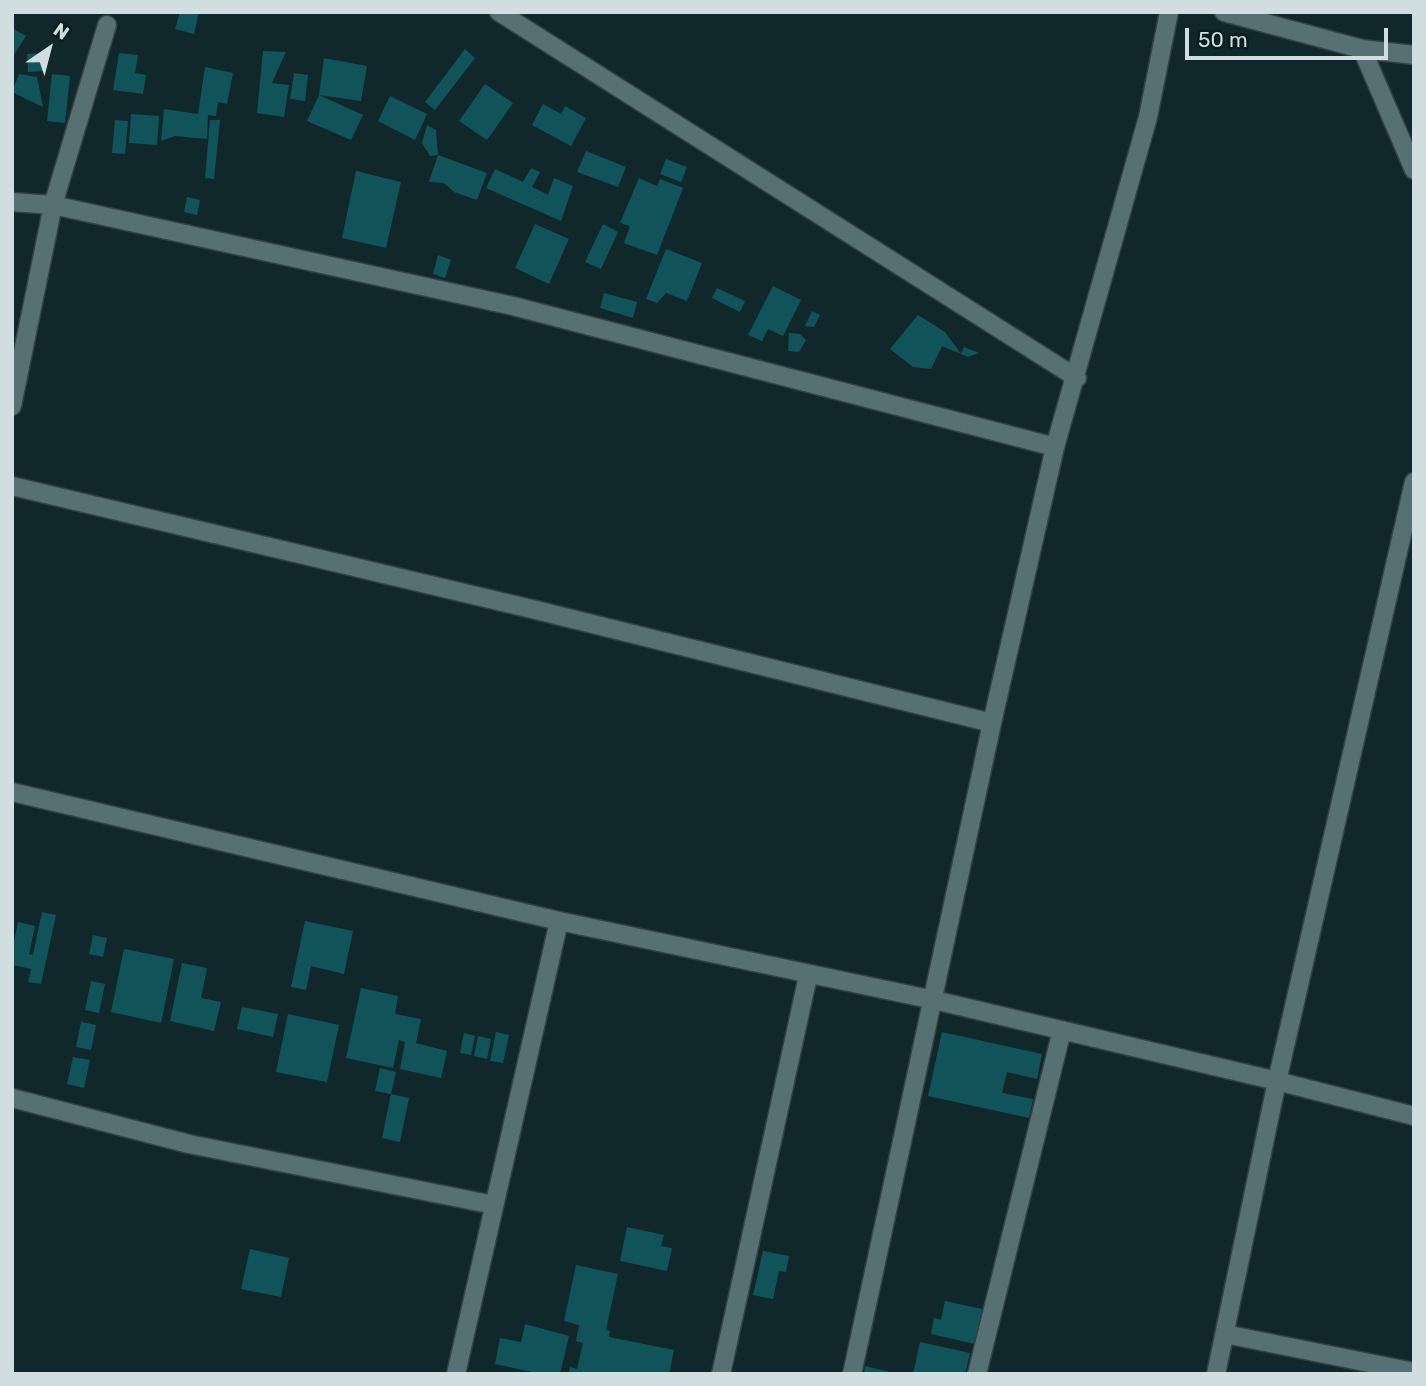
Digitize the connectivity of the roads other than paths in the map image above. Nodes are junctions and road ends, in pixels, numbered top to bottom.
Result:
1 (499, 12) edge
2 (1169, 12) edge
3 (1224, 12) edge
4 (107, 25) dead end
5 (1362, 48) junction
6 (1414, 55) edge
7 (1414, 170) edge
8 (12, 202) edge
9 (53, 205) junction
10 (1077, 378) junction
11 (12, 406) edge
12 (1055, 447) junction
13 (1414, 482) edge
14 (12, 486) edge
15 (992, 723) junction
16 (12, 792) edge
17 (559, 921) junction
18 (808, 976) junction
19 (934, 1000) junction
20 (1062, 1030) junction
21 (1277, 1081) junction
22 (12, 1098) edge
23 (1414, 1116) edge
24 (494, 1205) junction
25 (1225, 1334) junction
26 (1414, 1373) edge
27 (456, 1374) edge
28 (721, 1374) edge
29 (852, 1374) edge
30 (977, 1374) edge
31 (1216, 1374) edge

1 - 10 street
2 - 10 street
3 - 5 street
4 - 9 street
5 - 6 street
5 - 7 street
8 - 9 street
9 - 11 street
9 - 12 street
10 - 12 street
12 - 15 street
13 - 21 street
14 - 15 street
15 - 19 street
16 - 17 street
17 - 18 street
17 - 24 street
18 - 19 street
18 - 28 street
19 - 20 street
19 - 29 street
20 - 21 street
20 - 30 street
21 - 23 street
21 - 25 street
22 - 24 street
24 - 27 street
25 - 26 street
25 - 31 street

